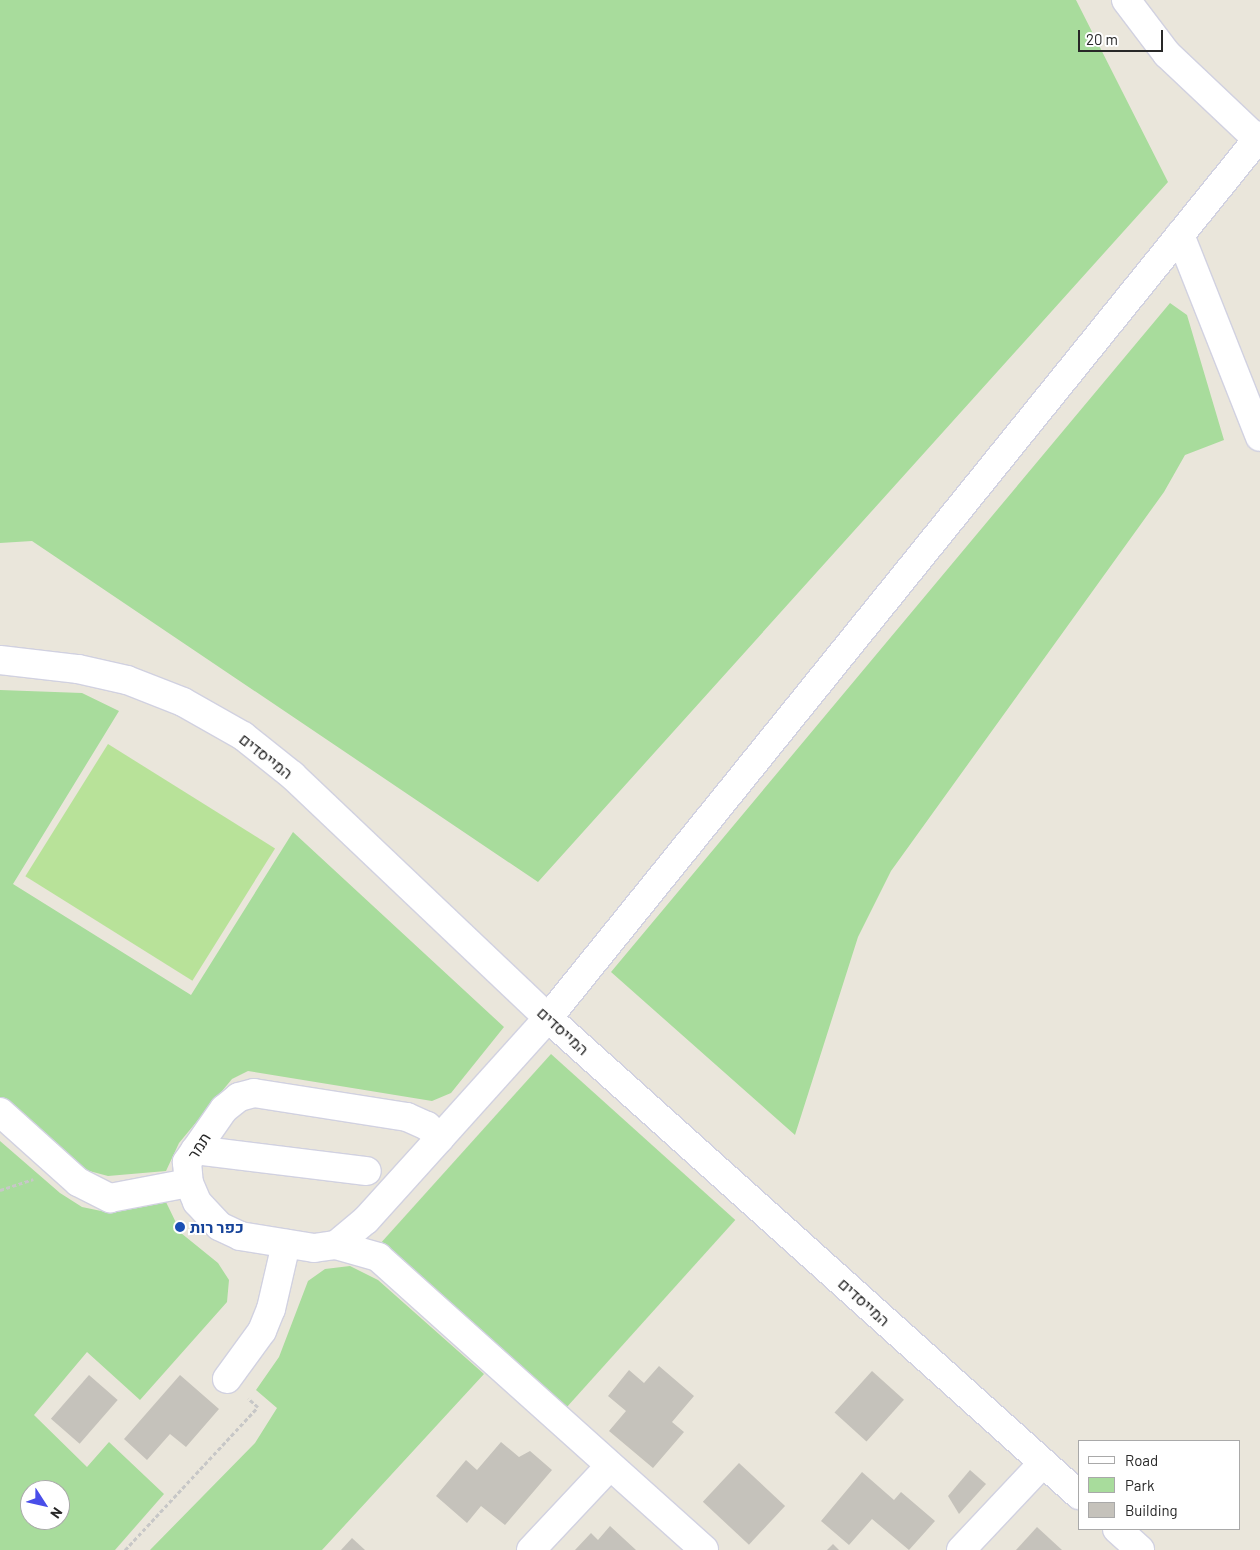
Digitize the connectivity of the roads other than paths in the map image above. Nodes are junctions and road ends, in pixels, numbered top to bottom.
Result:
1 (1126, 0) edge
2 (1259, 137) edge
3 (1180, 235) junction
4 (1260, 438) edge
5 (0, 660) edge
6 (548, 1018) junction
7 (0, 1112) edge
8 (440, 1138) junction
9 (195, 1150) junction
10 (367, 1171) dead end
11 (188, 1183) junction
12 (286, 1244) junction
13 (336, 1245) junction
14 (227, 1379) road end
15 (1043, 1463) junction
16 (610, 1466) junction
17 (1078, 1494) edge
18 (1118, 1530) edge
19 (530, 1550) edge
20 (704, 1550) edge
21 (960, 1550) edge
22 (1140, 1550) edge

1 - 2 street
2 - 3 street
3 - 4 street
3 - 6 street
5 - 6 street, המייסדים
6 - 8 street
6 - 15 street, המייסדים
7 - 11 street
8 - 9 street, תמר
8 - 13 street
9 - 10 street
9 - 11 street, תמר
11 - 12 street, תמר
12 - 13 street, תמר
12 - 14 street
13 - 16 street
15 - 17 street, המייסדים
15 - 21 street
16 - 19 street
16 - 20 street
18 - 22 street

